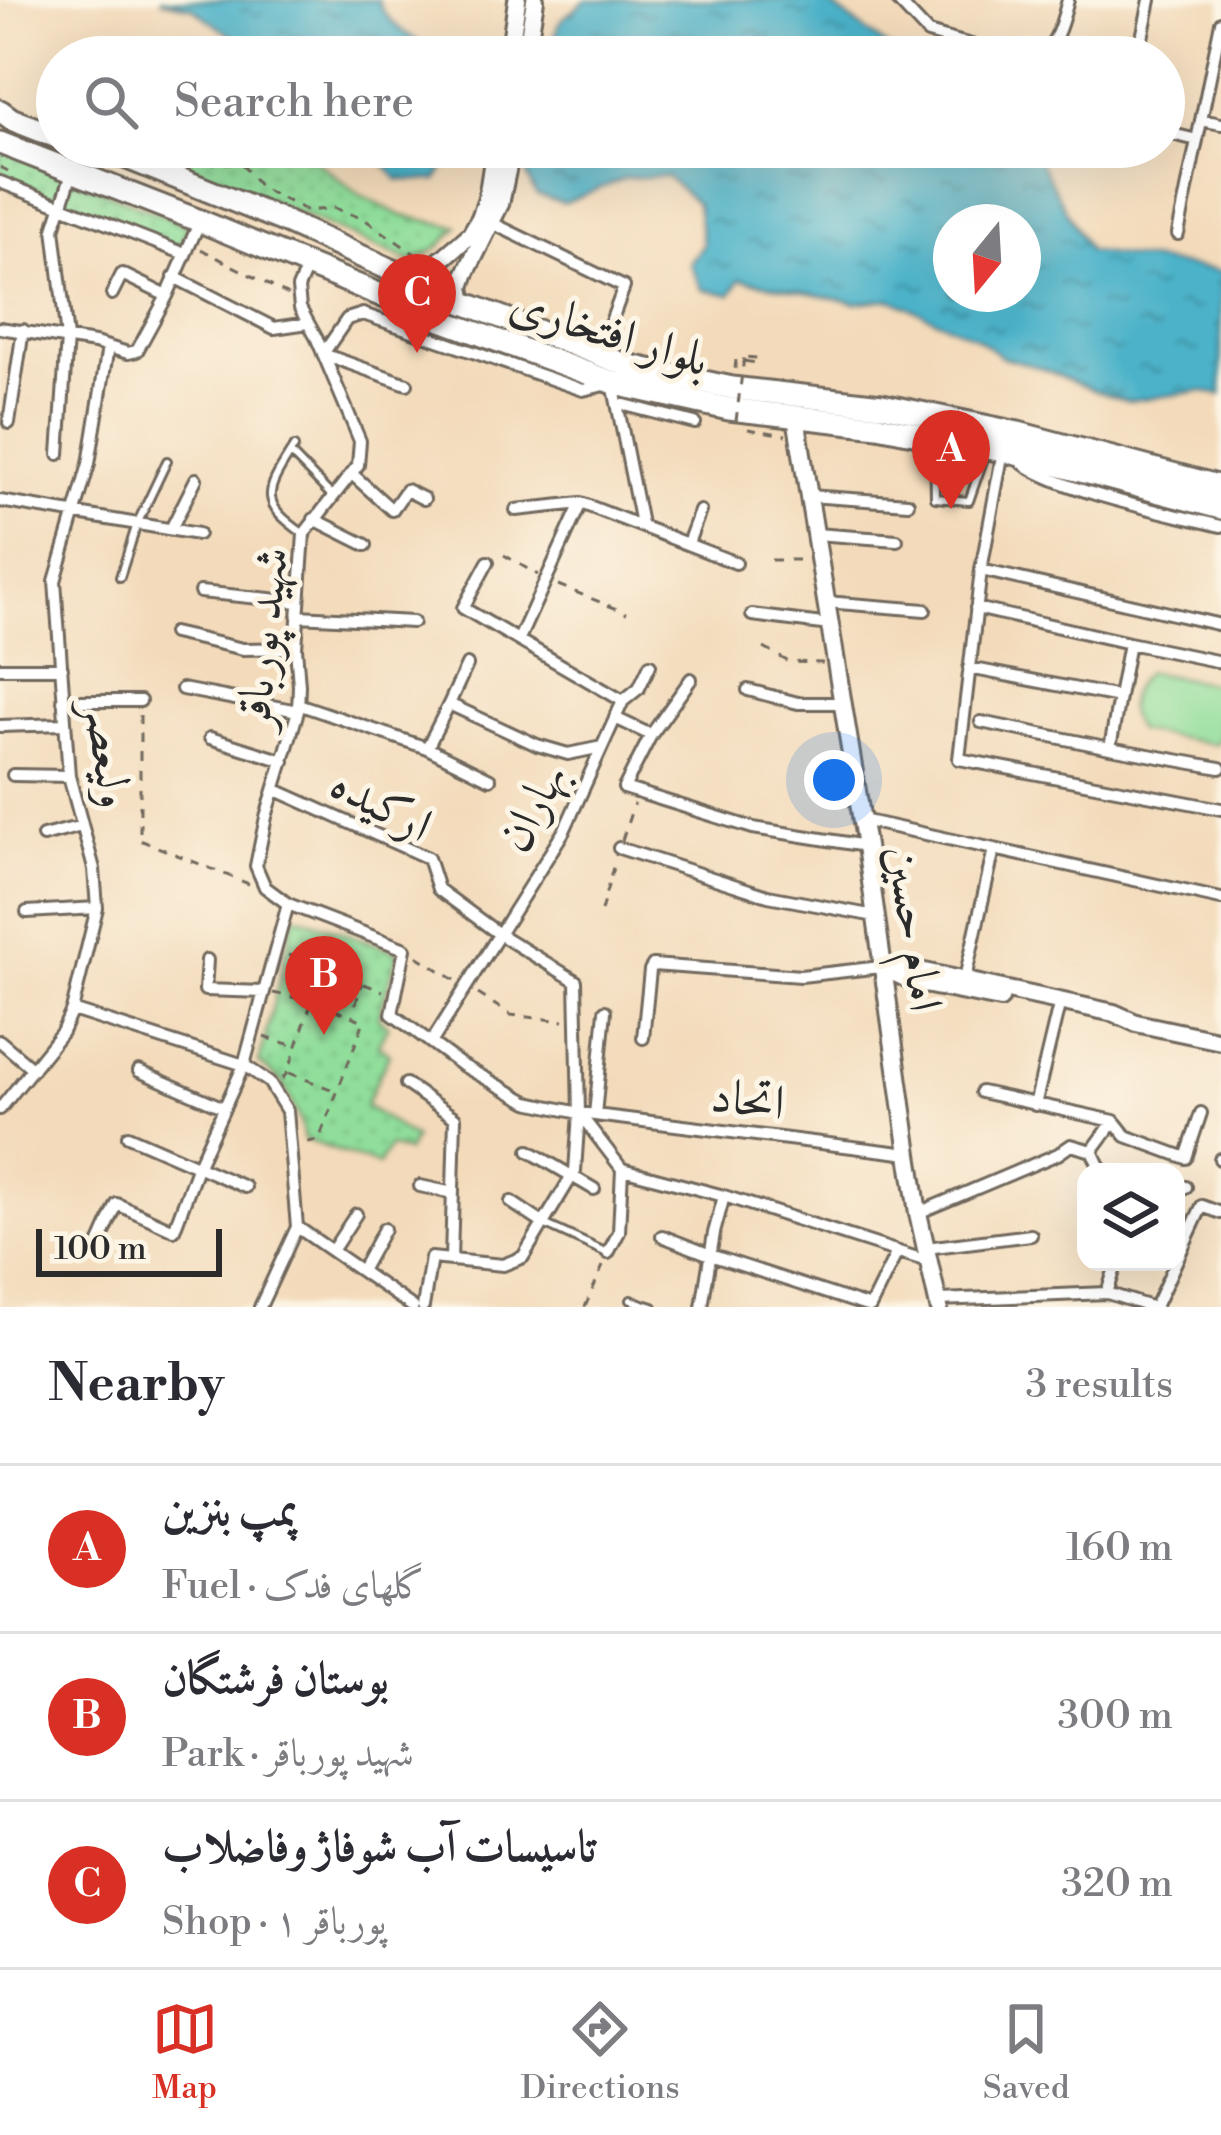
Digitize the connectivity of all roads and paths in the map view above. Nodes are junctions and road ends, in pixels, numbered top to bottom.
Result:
1 (517, 0) edge
2 (535, 0) edge
3 (897, 0) edge
4 (1068, 0) edge
5 (1150, 0) edge
6 (1221, 22) edge
7 (512, 36) edge
8 (529, 36) edge
9 (939, 36) edge
10 (1056, 36) edge
11 (1142, 36) edge
12 (0, 109) edge
13 (36, 114) edge
14 (28, 118) junction
15 (1201, 120) junction
16 (36, 122) edge
17 (1221, 124) edge
18 (36, 127) edge
19 (1185, 137) edge
20 (1197, 140) junction
21 (0, 143) edge
22 (36, 158) edge
23 (60, 168) edge
24 (92, 168) edge
25 (151, 168) edge
26 (245, 168) edge
27 (492, 168) edge
28 (509, 168) edge
29 (72, 173) junction
30 (0, 182) edge
31 (139, 197) junction
32 (62, 205) junction
33 (200, 220) junction
34 (492, 223) junction
35 (1178, 234) dead end
36 (185, 254) junction
37 (437, 262) junction
38 (308, 265) junction
39 (399, 274) junction
40 (465, 275) junction
41 (174, 277) junction
42 (112, 294) dead end
43 (167, 296) junction
44 (464, 303) junction
45 (308, 323) junction
46 (0, 328) edge
47 (23, 330) junction
48 (68, 338) junction
49 (108, 347) junction
50 (323, 354) junction
51 (598, 355) junction
52 (736, 360) dead end
53 (407, 384) dead end
54 (7, 393) edge
55 (615, 393) junction
56 (796, 417) junction
57 (736, 421) dead end
58 (9, 423) dead end
59 (695, 423) dead end
60 (934, 437) junction
61 (1001, 451) junction
62 (58, 454) dead end
63 (167, 461) dead end
64 (352, 474) junction
65 (196, 479) dead end
66 (1221, 487) edge
67 (809, 496) junction
68 (334, 498) junction
69 (424, 500) dead end
70 (0, 501) edge
71 (581, 503) junction
72 (908, 503) dead end
73 (1221, 508) edge
74 (516, 510) dead end
75 (700, 511) dead end
76 (76, 514) junction
77 (314, 519) junction
78 (137, 524) junction
79 (641, 524) junction
80 (1221, 526) edge
81 (171, 530) junction
82 (198, 534) dead end
83 (304, 534) junction
84 (815, 534) junction
85 (898, 540) dead end
86 (688, 543) junction
87 (366, 545) dead end
88 (504, 555) dead end
89 (819, 559) junction
90 (771, 560) dead end
91 (488, 562) dead end
92 (736, 563) dead end
93 (981, 570) junction
94 (120, 577) dead end
95 (547, 580) junction
96 (200, 592) dead end
97 (299, 602) junction
98 (826, 602) junction
99 (976, 608) junction
100 (925, 610) dead end
101 (626, 613) dead end
102 (752, 615) dead end
103 (298, 616) junction
104 (413, 622) dead end
105 (830, 625) junction
106 (1221, 626) edge
107 (173, 633) dead end
108 (519, 639) junction
109 (1129, 643) junction
110 (296, 648) junction
111 (764, 648) dead end
112 (1221, 662) edge
113 (836, 664) junction
114 (467, 665) dead end
115 (650, 665) dead end
116 (0, 668) edge
117 (62, 668) junction
118 (969, 668) junction
119 (691, 679) dead end
120 (182, 689) dead end
121 (748, 690) dead end
122 (1119, 697) junction
123 (63, 701) junction
124 (140, 701) joint
125 (623, 701) junction
126 (843, 703) junction
127 (449, 704) junction
128 (298, 707) junction
129 (615, 718) junction
130 (981, 722) dead end
131 (65, 724) junction
132 (0, 726) edge
133 (651, 735) junction
134 (210, 738) dead end
135 (602, 747) junction
136 (427, 748) junction
137 (1110, 748) junction
138 (284, 761) junction
139 (1220, 768) edge
140 (13, 775) dead end
141 (69, 776) junction
142 (490, 779) dead end
143 (276, 790) junction
144 (1221, 809) edge
145 (862, 820) junction
146 (82, 826) junction
147 (44, 836) dead end
148 (866, 846) junction
149 (619, 848) dead end
150 (994, 849) junction
151 (247, 883) dead end
152 (1221, 899) edge
153 (288, 904) junction
154 (97, 908) junction
155 (27, 912) dead end
156 (875, 916) junction
157 (500, 934) junction
158 (405, 949) junction
159 (275, 950) junction
160 (206, 960) dead end
161 (322, 967) junction
162 (881, 967) junction
163 (362, 983) junction
164 (466, 986) junction
165 (963, 986) junction
166 (264, 992) junction
167 (333, 994) junction
168 (395, 996) junction
169 (312, 1001) junction
170 (1059, 1006) junction
171 (328, 1007) junction
172 (73, 1010) junction
173 (605, 1011) dead end
174 (577, 1022) junction
175 (254, 1034) junction
176 (644, 1038) dead end
177 (0, 1041) edge
178 (1221, 1041) edge
179 (431, 1042) junction
180 (296, 1047) junction
181 (244, 1065) junction
182 (33, 1069) junction
183 (139, 1071) dead end
184 (288, 1072) junction
185 (406, 1084) dead end
186 (274, 1090) junction
187 (338, 1091) junction
188 (981, 1092) dead end
189 (1035, 1105) junction
190 (224, 1108) junction
191 (0, 1109) edge
192 (579, 1113) junction
193 (1201, 1113) dead end
194 (595, 1115) junction
195 (1114, 1121) junction
196 (128, 1136) dead end
197 (290, 1146) junction
198 (529, 1151) dead end
199 (1092, 1151) junction
200 (909, 1154) junction
201 (1098, 1163) edge
202 (198, 1165) junction
203 (622, 1169) junction
204 (572, 1176) junction
205 (420, 1186) dead end
206 (245, 1187) dead end
207 (594, 1189) dead end
208 (453, 1193) junction
209 (724, 1196) junction
210 (511, 1202) dead end
211 (918, 1213) junction
212 (1221, 1213) edge
213 (356, 1214) dead end
214 (544, 1224) junction
215 (298, 1227) junction
216 (384, 1228) dead end
217 (1030, 1235) dead end
218 (662, 1236) dead end
219 (98, 1247) dead end
220 (332, 1251) junction
221 (897, 1252) junction
222 (608, 1253) junction
223 (928, 1255) junction
224 (712, 1256) junction
225 (452, 1260) junction
226 (361, 1271) junction
227 (1114, 1271) edge
228 (1107, 1293) junction
229 (632, 1300) dead end
230 (830, 1300) edge
231 (939, 1304) edge
232 (260, 1307) edge
233 (413, 1307) edge
234 (423, 1307) edge
235 (585, 1307) edge
236 (653, 1307) edge
237 (702, 1307) edge
238 (1153, 1307) edge

1 - 7 street
2 - 8 street
3 - 9 street
4 - 10 street
5 - 11 street
6 - 15 street
12 - 14 highway
12 - 18 highway
13 - 14 path
14 - 16 highway
15 - 17 street
15 - 20 street
19 - 20 street
20 - 35 street
21 - 22 highway, بلوار افتخاری
23 - 29 highway, بلوار افتخاری
24 - 31 highway
25 - 39 highway, بلوار افتخاری
26 - 37 path
27 - 37 street
28 - 34 street
29 - 31 highway, بلوار افتخاری
29 - 32 street
30 - 32 street
31 - 33 highway, بلوار افتخاری
32 - 36 street
32 - 48 street
33 - 36 street
33 - 38 highway, بلوار افتخاری
34 - 40 street
34 - 51 street
36 - 41 street
37 - 39 street
37 - 40 street
38 - 45 street
38 - 55 highway, بلوار افتخاری
39 - 44 highway, بلوار افتخاری
40 - 44 street
41 - 43 street
41 - 45 street
42 - 43 street
43 - 49 street
44 - 51 highway, بلوار افتخاری
45 - 50 street
46 - 47 street
47 - 48 street
47 - 54 street
48 - 49 street
48 - 62 street
49 - 76 street, ولیعصر
50 - 53 street
50 - 55 street
50 - 64 street
51 - 66 highway, بلوار افتخاری
52 - 57 path, bridge
54 - 58 street
55 - 56 highway, بلوار افتخاری
55 - 59 street
55 - 79 street
56 - 60 highway, بلوار افتخاری
56 - 67 street, امام حسین
60 - 61 highway, بلوار افتخاری
60 - 61 lane
61 - 73 highway, بلوار افتخاری
61 - 80 street
61 - 93 street
63 - 78 lane
64 - 68 street, شهید پورباقر
64 - 69 street
65 - 81 street
67 - 72 street
67 - 84 street, امام حسین
68 - 77 street, شهید پورباقر
68 - 83 lane
70 - 76 street
71 - 74 street
71 - 79 street
71 - 95 street
75 - 86 street
76 - 78 street
76 - 117 street, ولیعصر
77 - 83 street, شهید پورباقر
77 - 87 street
78 - 81 street
78 - 94 lane
79 - 86 street
81 - 82 street
83 - 97 street, شهید پورباقر
84 - 85 street
84 - 89 street, امام حسین
86 - 92 street
88 - 95 path
89 - 90 path
89 - 98 street, امام حسین
91 - 108 street
93 - 99 street
93 - 106 street
95 - 101 path
95 - 108 street
96 - 97 street
97 - 103 street, شهید پورباقر
98 - 100 street
98 - 105 street, امام حسین
99 - 109 street
99 - 118 street
102 - 105 street
103 - 104 street
103 - 110 street, شهید پورباقر
105 - 113 street, امام حسین
107 - 110 street
108 - 125 street
109 - 112 street
109 - 122 street
110 - 128 street, شهید پورباقر
111 - 113 path
113 - 126 street, امام حسین
114 - 127 street
115 - 125 street, بهاران
116 - 117 street
117 - 123 street, ولیعصر
118 - 122 street
118 - 144 street
119 - 133 street
120 - 128 street
121 - 126 street
122 - 137 street
123 - 124 street
123 - 131 street, ولیعصر
124 - 151 path
125 - 129 street, بهاران
126 - 145 street, امام حسین
127 - 135 street
127 - 136 street
128 - 136 street
128 - 138 street, شهید پورباقر
129 - 133 street
129 - 135 street, بهاران
130 - 137 street
131 - 132 street
131 - 141 street, ولیعصر
133 - 148 street
134 - 138 street
135 - 157 street, بهاران
136 - 142 street
137 - 139 street
138 - 143 street, شهید پورباقر
140 - 141 street
141 - 146 street, ولیعصر
143 - 153 street, شهید پورباقر
143 - 157 street, ارکیده
145 - 148 street, امام حسین
145 - 150 street
146 - 147 street
146 - 154 street, ولیعصر
148 - 156 street, امام حسین
149 - 156 street
150 - 152 street
150 - 165 street
153 - 158 street
153 - 159 street
154 - 155 street
154 - 172 street, ولیعصر
156 - 162 street, امام حسین
157 - 164 street, بهاران
157 - 174 street, ارکیده
158 - 164 path
158 - 168 street
159 - 161 path
159 - 166 street
160 - 166 street
161 - 163 path
161 - 167 path
162 - 165 street
162 - 176 street
162 - 200 street, امام حسین
163 - 167 path
163 - 168 path
164 - 174 path
164 - 179 street, بهاران
165 - 170 street
166 - 169 path
166 - 175 street
167 - 171 path
168 - 179 street, اتحاد
169 - 171 path
169 - 180 path
170 - 178 street
170 - 189 street
171 - 187 path
172 - 181 street
172 - 182 street, ولیعصر
173 - 194 street
174 - 192 street
175 - 180 path
175 - 181 street
177 - 182 street
179 - 192 street, اتحاد
180 - 184 path
181 - 186 street
181 - 190 street
182 - 191 street, ولیعصر
183 - 190 street
184 - 186 path
184 - 187 path
185 - 208 street
186 - 197 street
187 - 197 path
188 - 189 street
189 - 195 street
190 - 202 street
192 - 194 street, اتحاد
192 - 203 street
192 - 204 street
193 - 195 street
194 - 200 street, اتحاد
195 - 199 street
196 - 202 street
197 - 215 street
198 - 204 street
199 - 201 street
199 - 211 street
200 - 211 street, امام حسین
202 - 206 street
202 - 219 street
203 - 209 street
203 - 222 street
204 - 207 street
204 - 214 street
205 - 208 street
208 - 225 street
209 - 221 street
209 - 224 street
210 - 214 street
211 - 223 street, امام حسین
212 - 238 street
213 - 220 street
214 - 222 lane
214 - 225 street
215 - 220 street
215 - 232 street
216 - 226 street
217 - 223 street
218 - 224 street
220 - 226 street
221 - 223 street
221 - 230 street
222 - 235 path
223 - 231 street, امام حسین
224 - 230 street
224 - 237 street
225 - 234 street
226 - 233 street
227 - 228 street
228 - 231 street
228 - 238 street
229 - 236 lane

